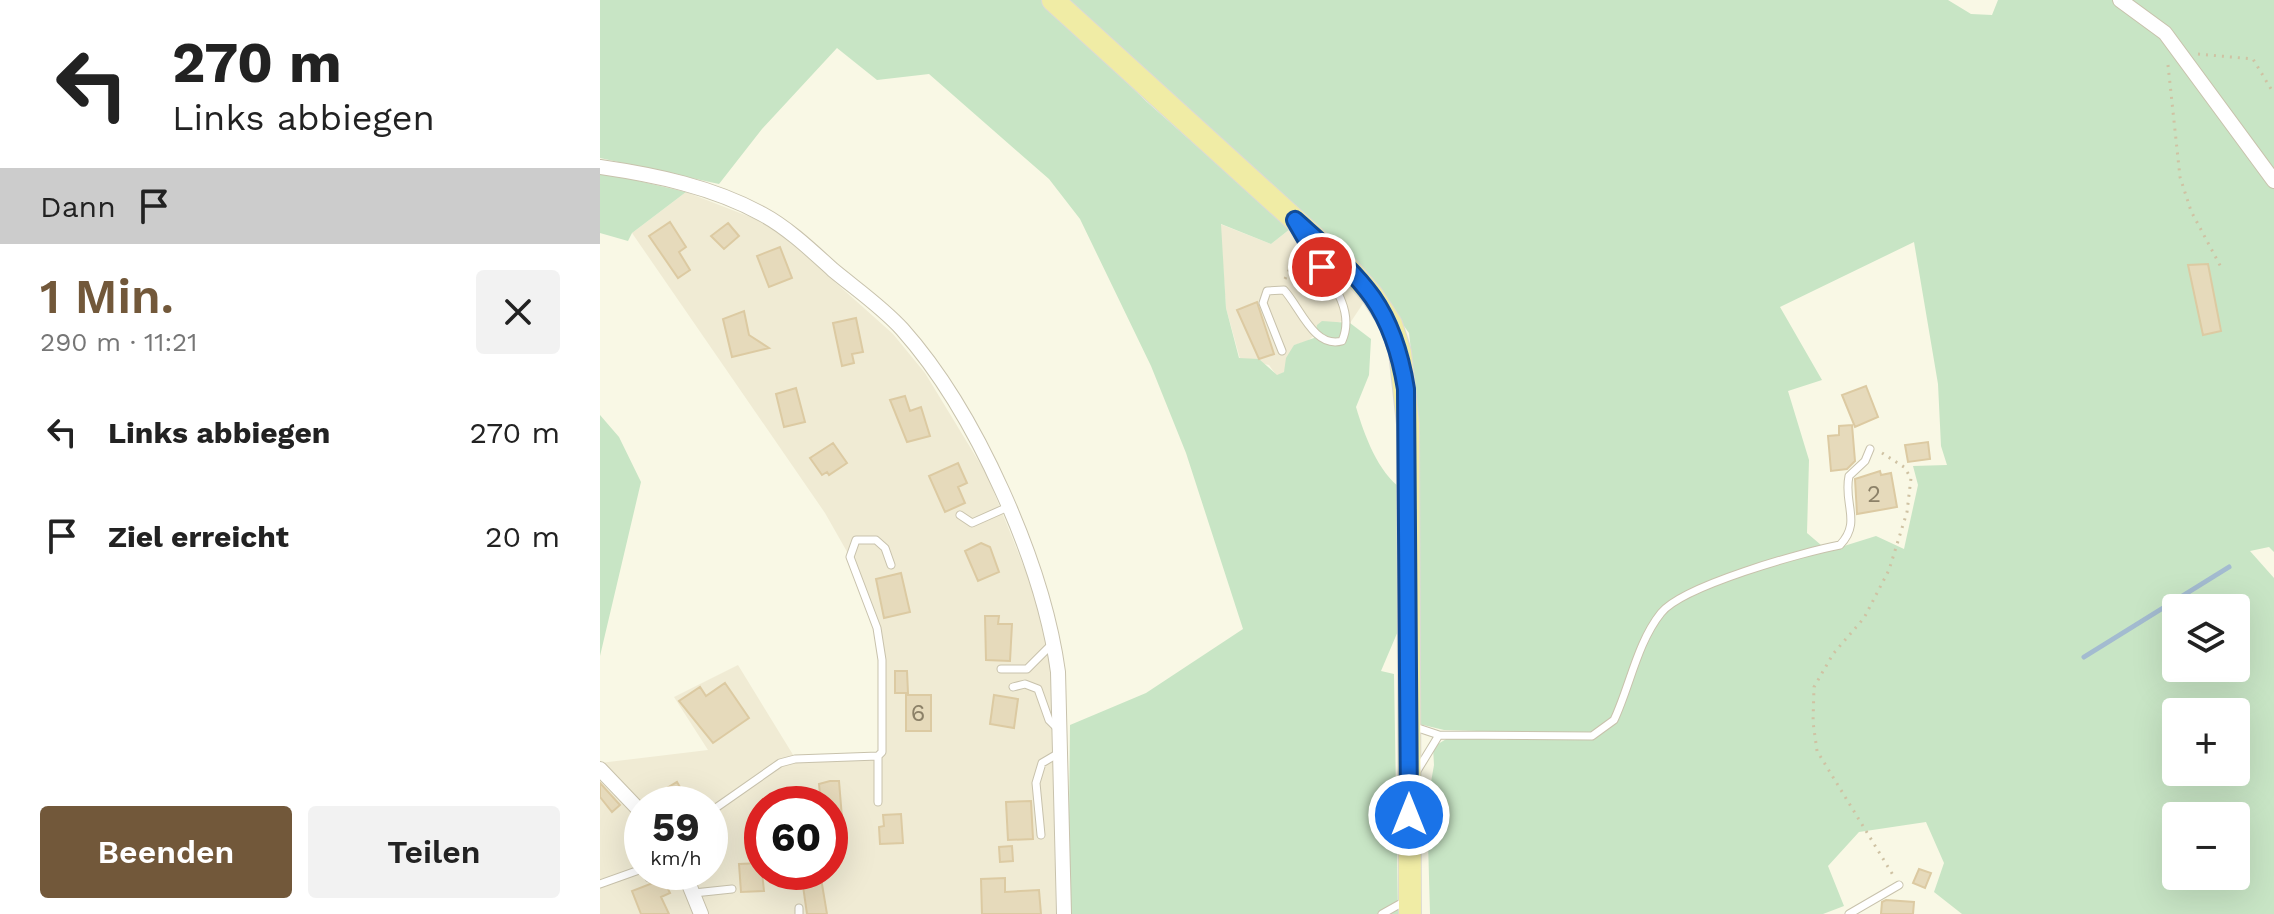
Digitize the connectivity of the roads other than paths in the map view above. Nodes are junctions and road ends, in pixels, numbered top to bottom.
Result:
1 (1053, 0) edge
2 (2120, 0) edge
3 (600, 167) edge
4 (2274, 181) edge
5 (1295, 220) junction
6 (1282, 351) dead end
7 (1870, 449) road end
8 (1008, 507) junction
9 (960, 515) dead end
10 (891, 565) dead end
11 (1054, 641) junction
12 (1001, 669) dead end
13 (1013, 687) dead end
14 (1409, 725) junction
15 (1060, 730) junction
16 (1439, 735) junction
17 (1060, 752) junction
18 (878, 756) junction
19 (600, 769) edge
20 (1409, 787) junction
21 (624, 794) edge
22 (728, 799) edge
23 (878, 802) dead end
24 (1041, 835) dead end
25 (624, 878) edge
26 (600, 884) edge
27 (1899, 885) road end
28 (732, 889) dead end
29 (693, 890) edge
30 (694, 893) junction
31 (1410, 906) edge
32 (701, 914) edge
33 (1064, 914) edge
34 (1382, 914) edge
35 (1849, 914) edge

1 - 5 main road
2 - 4 street
3 - 8 street
5 - 6 lane
5 - 14 main road
7 - 16 lane
8 - 9 lane
8 - 11 street
10 - 18 lane
11 - 12 lane
11 - 15 street
13 - 15 lane
14 - 16 lane
14 - 20 main road
15 - 17 street
16 - 20 lane
17 - 24 lane
17 - 33 street
18 - 22 lane
18 - 23 lane
19 - 21 street
20 - 31 main road
25 - 26 lane
27 - 35 lane
28 - 30 lane
29 - 30 street
30 - 32 street
31 - 34 lane

